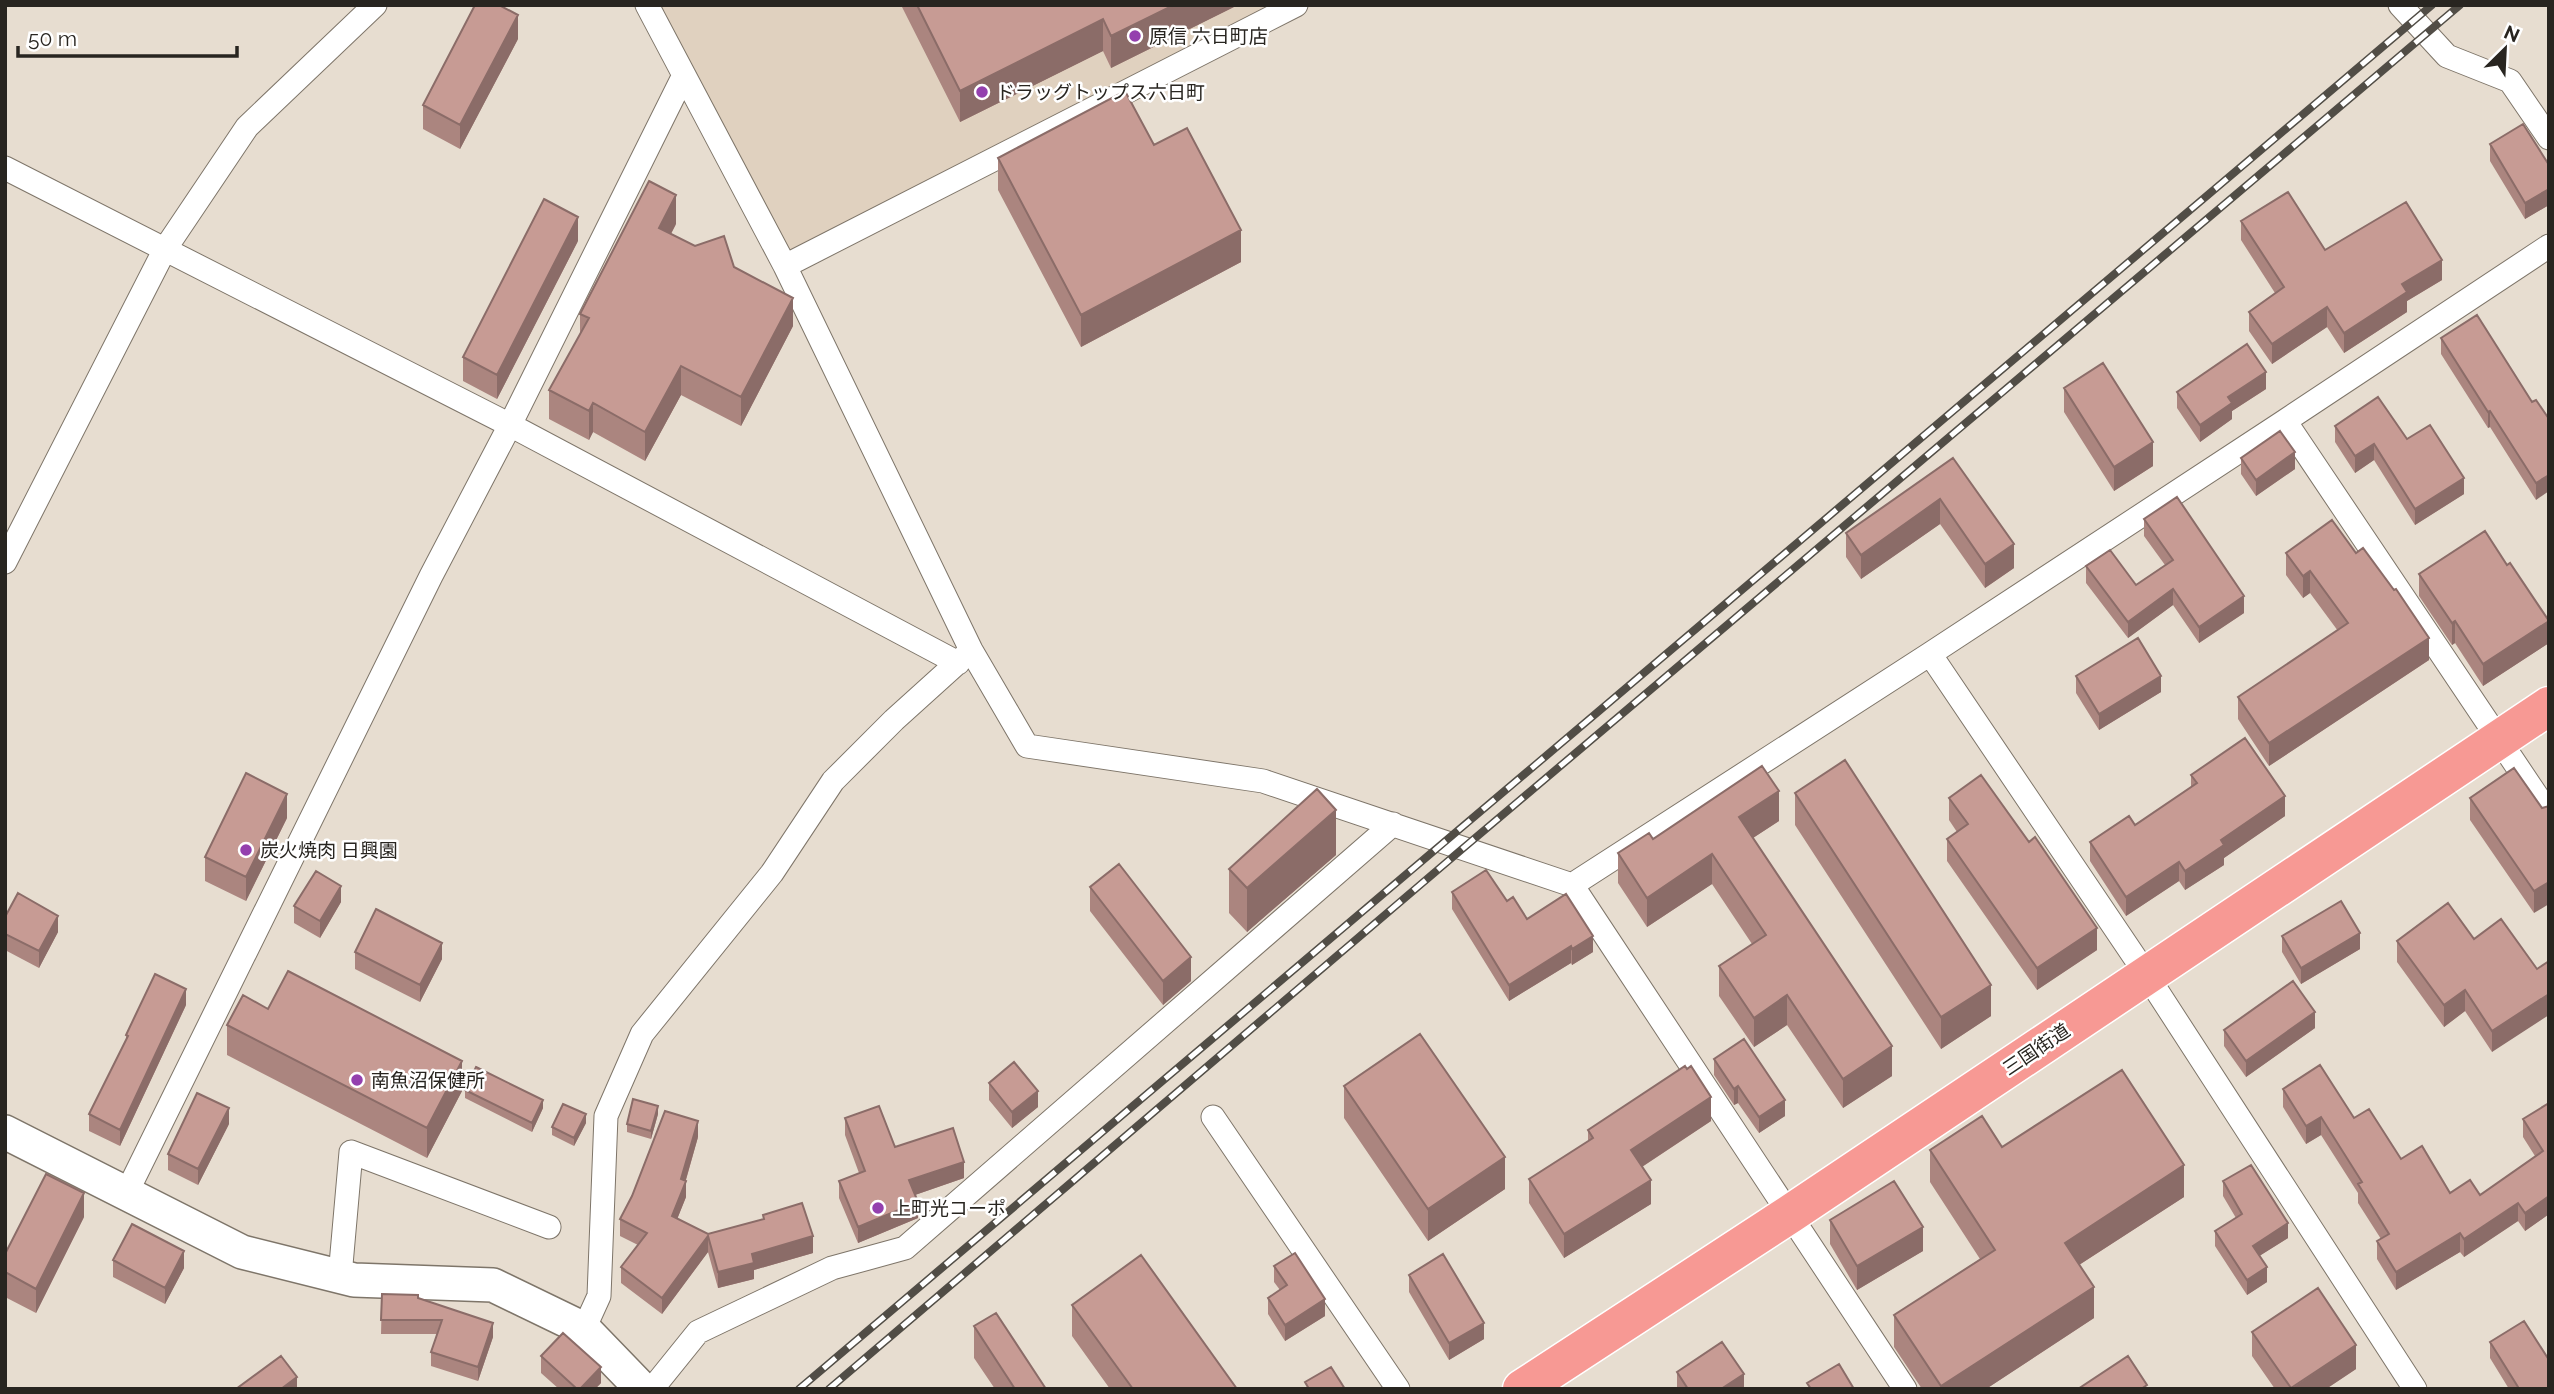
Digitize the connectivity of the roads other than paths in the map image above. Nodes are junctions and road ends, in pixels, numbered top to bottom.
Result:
1 (376, 5) edge
2 (647, 5) edge
3 (1296, 5) edge
4 (2400, 5) edge
5 (684, 75) junction
6 (2549, 138) edge
7 (5, 168) edge
8 (2549, 246) edge
9 (165, 249) junction
10 (785, 266) junction
11 (2285, 421) junction
12 (510, 425) junction
13 (5, 562) edge
14 (1930, 654) junction
15 (965, 656) junction
16 (2549, 706) edge
17 (2499, 740) junction
18 (2549, 814) edge
19 (1393, 824) junction
20 (1572, 885) junction
21 (2147, 974) junction
22 (1213, 1117) dead end
23 (5, 1132) edge
24 (126, 1194) junction
25 (1790, 1214) junction
26 (549, 1227) dead end
27 (340, 1276) junction
28 (584, 1329) junction
29 (1543, 1383) edge
30 (642, 1389) edge
31 (652, 1389) edge
32 (1398, 1389) edge
33 (1905, 1389) edge
34 (2415, 1389) edge

1 - 9 street
2 - 5 street
3 - 10 street
4 - 6 street
5 - 10 street
5 - 12 street
7 - 9 street
8 - 11 street
9 - 12 street
9 - 13 street
10 - 15 street
11 - 14 street
11 - 17 street
12 - 15 street
12 - 24 street
14 - 20 street
14 - 21 street
15 - 19 street
15 - 28 street
16 - 17 highway, 三国街道
17 - 18 street
17 - 21 highway, 三国街道
19 - 20 street
19 - 31 street
20 - 25 street
21 - 25 highway, 三国街道
21 - 34 street
22 - 32 street
23 - 24 street
24 - 27 street
25 - 29 highway, 三国街道
25 - 33 street
26 - 27 street
27 - 28 street
28 - 30 street

